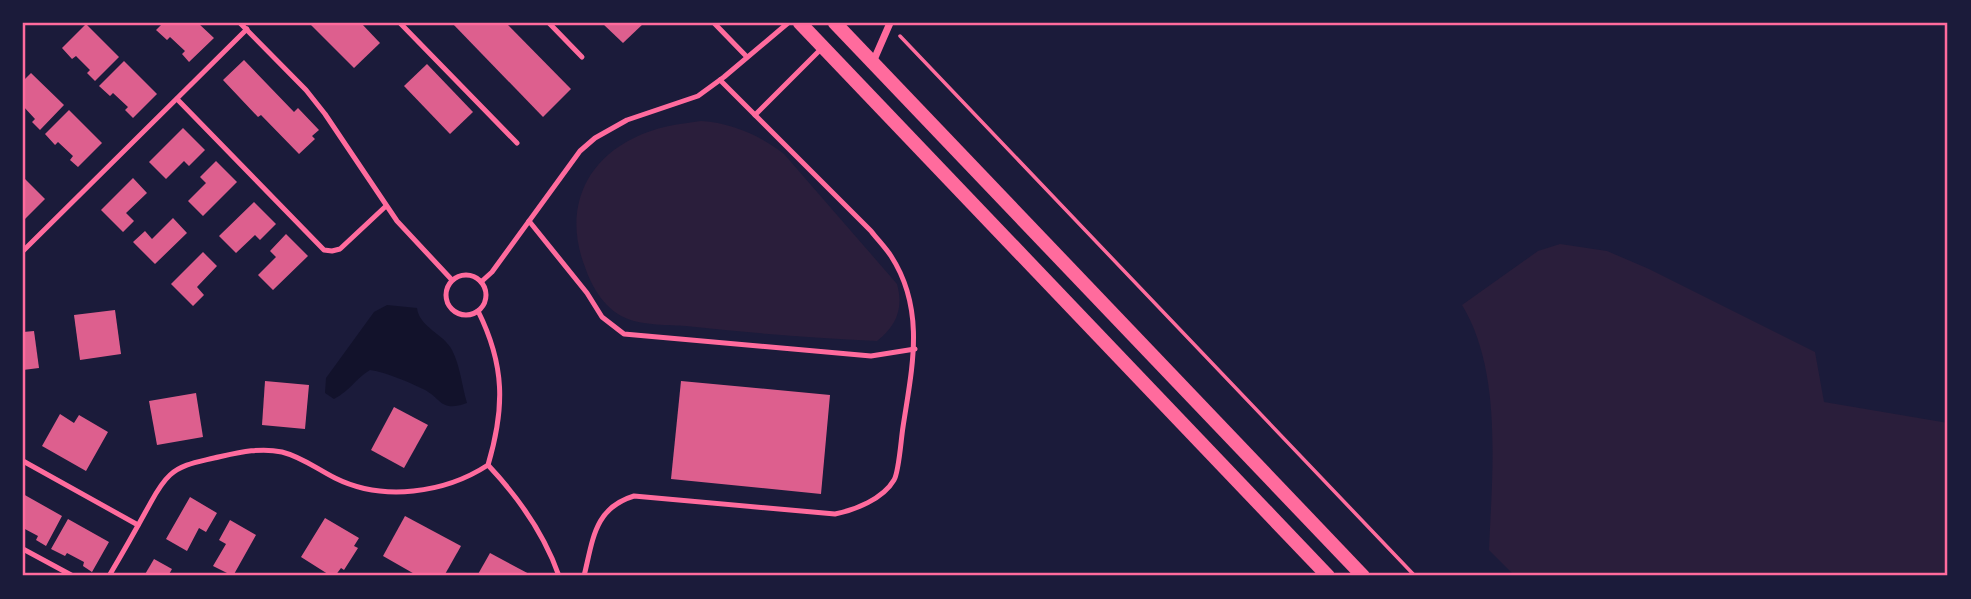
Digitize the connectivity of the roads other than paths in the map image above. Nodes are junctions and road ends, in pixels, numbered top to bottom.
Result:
1 (240, 23) edge
2 (400, 23) edge
3 (549, 23) edge
4 (714, 23) edge
5 (788, 23) edge
6 (800, 23) edge
7 (835, 23) edge
8 (890, 24) edge
9 (247, 29) junction
10 (823, 47) junction
11 (582, 57) dead end
12 (747, 57) junction
13 (873, 62) junction
14 (720, 80) junction
15 (177, 99) junction
16 (755, 115) junction
17 (517, 143) dead end
18 (386, 206) junction
19 (529, 221) junction
20 (23, 251) edge
21 (452, 280) junction
22 (481, 282) junction
23 (478, 311) junction
24 (915, 349) junction
25 (23, 461) edge
26 (488, 465) junction
27 (138, 526) junction
28 (23, 549) edge
29 (73, 576) edge
30 (109, 576) edge
31 (559, 576) edge
32 (584, 576) edge
33 (1328, 576) edge
34 (1363, 576) edge

1 - 9 lane
2 - 17 lane
3 - 11 lane
4 - 12 lane
5 - 12 lane
6 - 10 main road
7 - 13 main road
8 - 13 street
9 - 15 lane
9 - 18 lane
10 - 16 lane
10 - 33 main road
12 - 14 lane
13 - 34 main road
14 - 16 lane
14 - 19 lane
15 - 18 lane
15 - 20 lane
16 - 24 lane
18 - 21 lane
19 - 22 lane
19 - 24 lane
21 - 22 lane
21 - 23 lane
22 - 23 lane
23 - 26 lane
24 - 32 lane
25 - 27 lane
26 - 27 lane
26 - 31 lane
27 - 30 lane
28 - 29 lane

